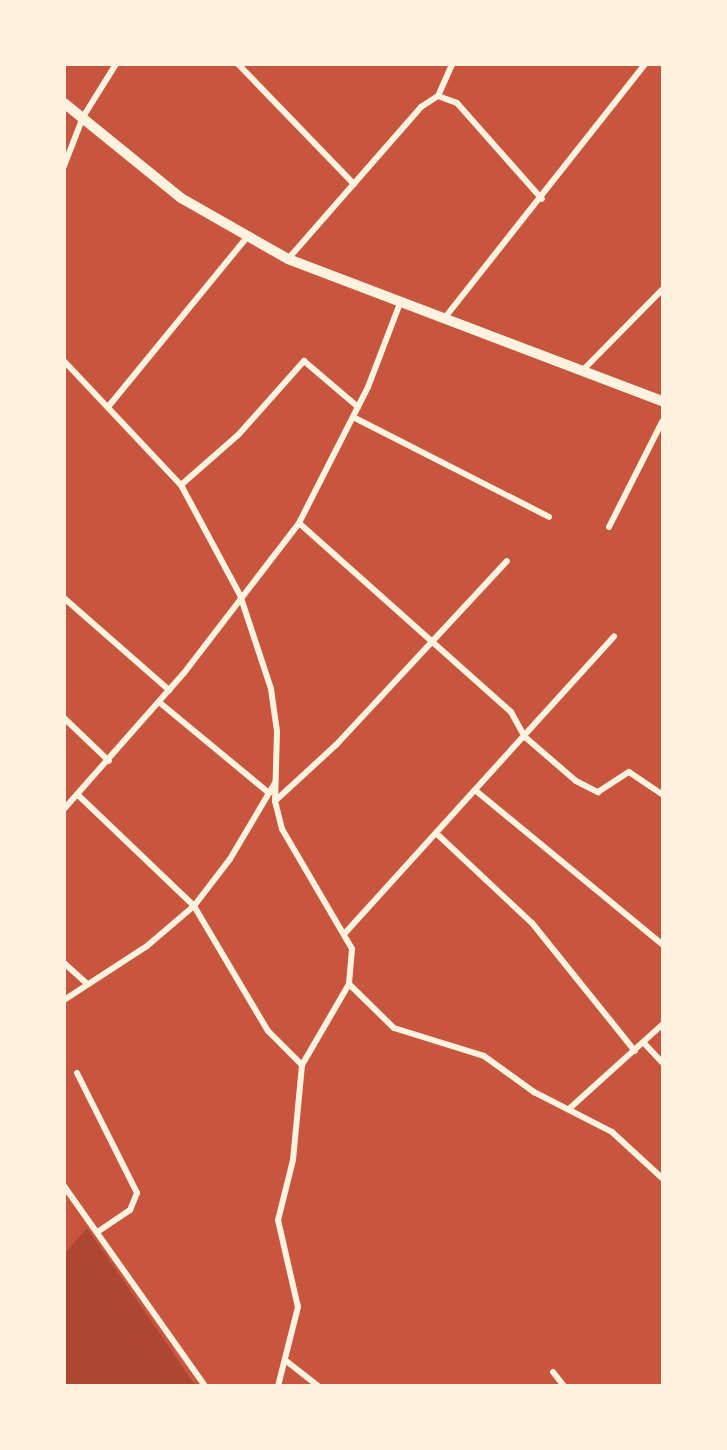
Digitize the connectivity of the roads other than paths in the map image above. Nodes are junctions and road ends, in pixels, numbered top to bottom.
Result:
1 (116, 64) edge
2 (238, 64) edge
3 (452, 64) edge
4 (645, 64) edge
5 (438, 96) junction
6 (64, 103) edge
7 (83, 117) junction
8 (64, 166) edge
9 (354, 184) junction
10 (542, 199) junction
11 (248, 236) junction
12 (288, 259) junction
13 (663, 290) edge
14 (399, 306) junction
15 (443, 320) junction
16 (64, 361) edge
17 (584, 369) junction
18 (663, 400) edge
19 (108, 407) junction
20 (358, 407) junction
21 (353, 417) junction
22 (663, 423) edge
23 (181, 485) junction
24 (549, 517) dead end
25 (298, 523) junction
26 (609, 527) dead end
27 (507, 561) dead end
28 (240, 595) junction
29 (64, 598) edge
30 (614, 636) dead end
31 (432, 642) junction
32 (169, 690) junction
33 (159, 702) junction
34 (64, 718) edge
35 (525, 737) junction
36 (109, 761) junction
37 (275, 781) junction
38 (475, 790) junction
39 (269, 793) junction
40 (663, 794) edge
41 (78, 795) junction
42 (275, 801) junction
43 (64, 809) edge
44 (436, 832) junction
45 (194, 906) junction
46 (346, 932) junction
47 (663, 944) edge
48 (64, 963) edge
49 (87, 984) junction
50 (349, 984) junction
51 (64, 1000) edge
52 (663, 1025) edge
53 (644, 1042) junction
54 (635, 1051) junction
55 (663, 1062) edge
56 (302, 1065) junction
57 (77, 1073) dead end
58 (570, 1108) junction
59 (663, 1178) edge
60 (64, 1186) edge
61 (100, 1230) junction
62 (285, 1360) junction
63 (553, 1372) dead end
64 (205, 1386) edge
65 (278, 1386) edge
66 (318, 1386) edge
67 (564, 1386) edge

1 - 7 street
2 - 9 street
3 - 5 street
4 - 10 street
5 - 9 street
5 - 10 street
6 - 7 street
7 - 8 street
7 - 11 street
9 - 12 street
10 - 15 street
11 - 12 street
11 - 19 street
12 - 14 street
13 - 17 street
14 - 15 street
14 - 20 street
15 - 17 street
16 - 19 street
17 - 18 street
19 - 23 street
20 - 21 street
20 - 23 street
21 - 24 street
21 - 25 street
22 - 26 street
23 - 28 street
25 - 28 street
25 - 31 street
27 - 31 street
28 - 32 street
28 - 37 street
29 - 32 street
30 - 35 street
31 - 35 street
31 - 42 street
32 - 33 street
33 - 36 street
33 - 39 street
34 - 36 street
35 - 38 street
35 - 40 street
36 - 41 street
37 - 39 street
37 - 42 street
38 - 44 street
38 - 47 street
39 - 45 street
41 - 43 street
41 - 45 street
42 - 46 street
44 - 46 street
44 - 54 street
45 - 49 street
45 - 56 street
46 - 50 street
48 - 49 street
49 - 51 street
50 - 56 street
50 - 58 street
52 - 53 street
53 - 54 street
53 - 55 street
54 - 58 street
56 - 62 street
57 - 61 street
58 - 59 street
60 - 61 street
61 - 64 street
62 - 65 street
62 - 66 street
63 - 67 street

